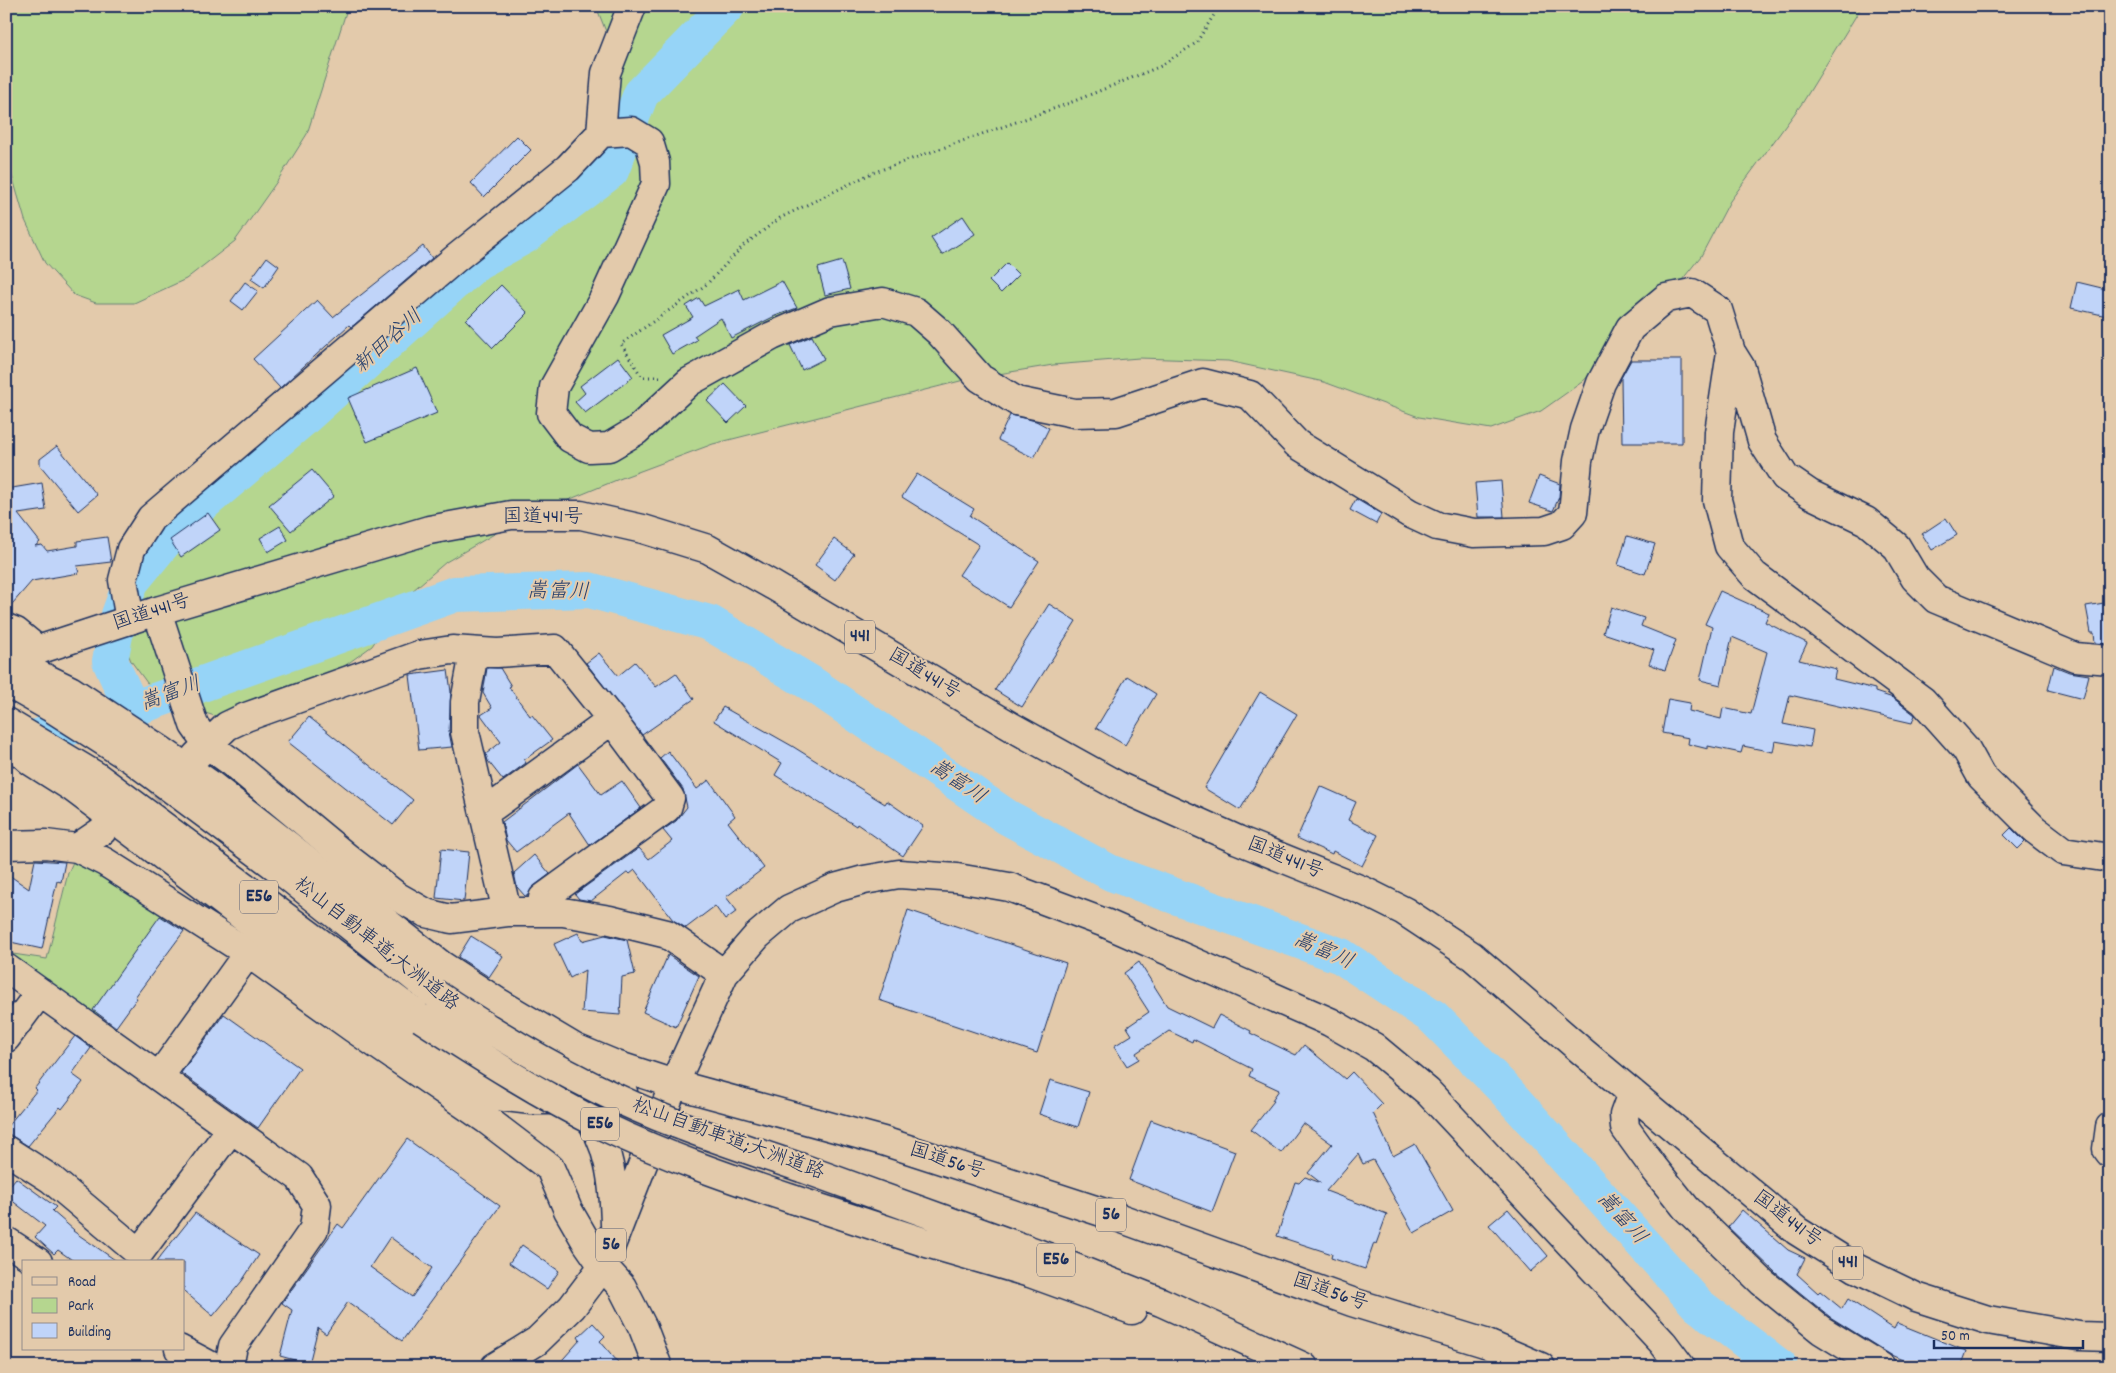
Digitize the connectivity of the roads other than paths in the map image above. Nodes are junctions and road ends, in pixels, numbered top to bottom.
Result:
1 (632, 6) edge
2 (601, 134) junction
3 (1731, 352) junction
4 (157, 611) junction
5 (130, 620) junction
6 (6, 628) edge
7 (38, 650) junction
8 (474, 653) junction
9 (6, 659) edge
10 (2110, 660) edge
11 (6, 682) edge
12 (612, 720) junction
13 (6, 722) edge
14 (6, 740) edge
15 (198, 744) junction
16 (84, 782) junction
17 (484, 809) junction
18 (102, 831) tunnel mouth
19 (6, 845) edge
20 (77, 848) junction
21 (2110, 858) edge
22 (507, 912) junction
23 (541, 912) junction
24 (248, 953) junction
25 (6, 968) edge
26 (724, 974) junction
27 (40, 992) junction
28 (6, 1038) edge
29 (159, 1078) junction
30 (674, 1084) junction
31 (1632, 1093) junction
32 (570, 1100) junction
33 (2110, 1127) edge
34 (231, 1128) junction
35 (6, 1150) edge
36 (2110, 1153) edge
37 (616, 1234) junction
38 (6, 1241) edge
39 (35, 1260) edge
40 (603, 1266) junction
41 (2110, 1337) edge
42 (181, 1350) edge
43 (213, 1367) edge
44 (229, 1367) edge
45 (495, 1367) edge
46 (658, 1367) edge
47 (1296, 1367) edge
48 (1304, 1367) edge
49 (1541, 1367) edge
50 (1681, 1367) edge
51 (1881, 1367) edge

1 - 2 main road
2 - 3 main road
2 - 5 main road
3 - 10 main road
3 - 21 main road
4 - 5 main road, 国道441号 / 441
4 - 15 main road
4 - 31 main road, 国道441号 / 441
5 - 7 main road, 国道441号 / 441
6 - 7 main road
7 - 9 main road, 国道441号 / 441
8 - 12 main road
8 - 15 main road
8 - 17 main road
9 - 30 main road, 国道56号
11 - 48 main road, 松山自動車道;大洲道路 / E56, bridge
12 - 17 main road
12 - 23 main road
13 - 16 main road, 松山自動車道;大洲道路 / E56
14 - 16 main road
15 - 22 main road
16 - 32 main road
16 - 47 main road, 松山自動車道;大洲道路 / E56, bridge
17 - 22 main road
18 - 20 main road
19 - 20 main road
20 - 24 main road
22 - 23 main road
23 - 26 main road
24 - 29 main road
24 - 40 main road
25 - 27 main road
26 - 30 main road
26 - 50 main road
27 - 28 main road
27 - 29 main road
29 - 34 main road
30 - 32 main road
30 - 37 main road, 56
30 - 49 main road, 国道56号 / 56
31 - 41 main road, 国道441号 / 441
31 - 51 main road
32 - 37 main road
33 - 36 main road
34 - 35 main road
34 - 44 main road
37 - 40 main road, 56
38 - 39 main road
40 - 45 main road, 56
40 - 46 main road
42 - 43 main road

